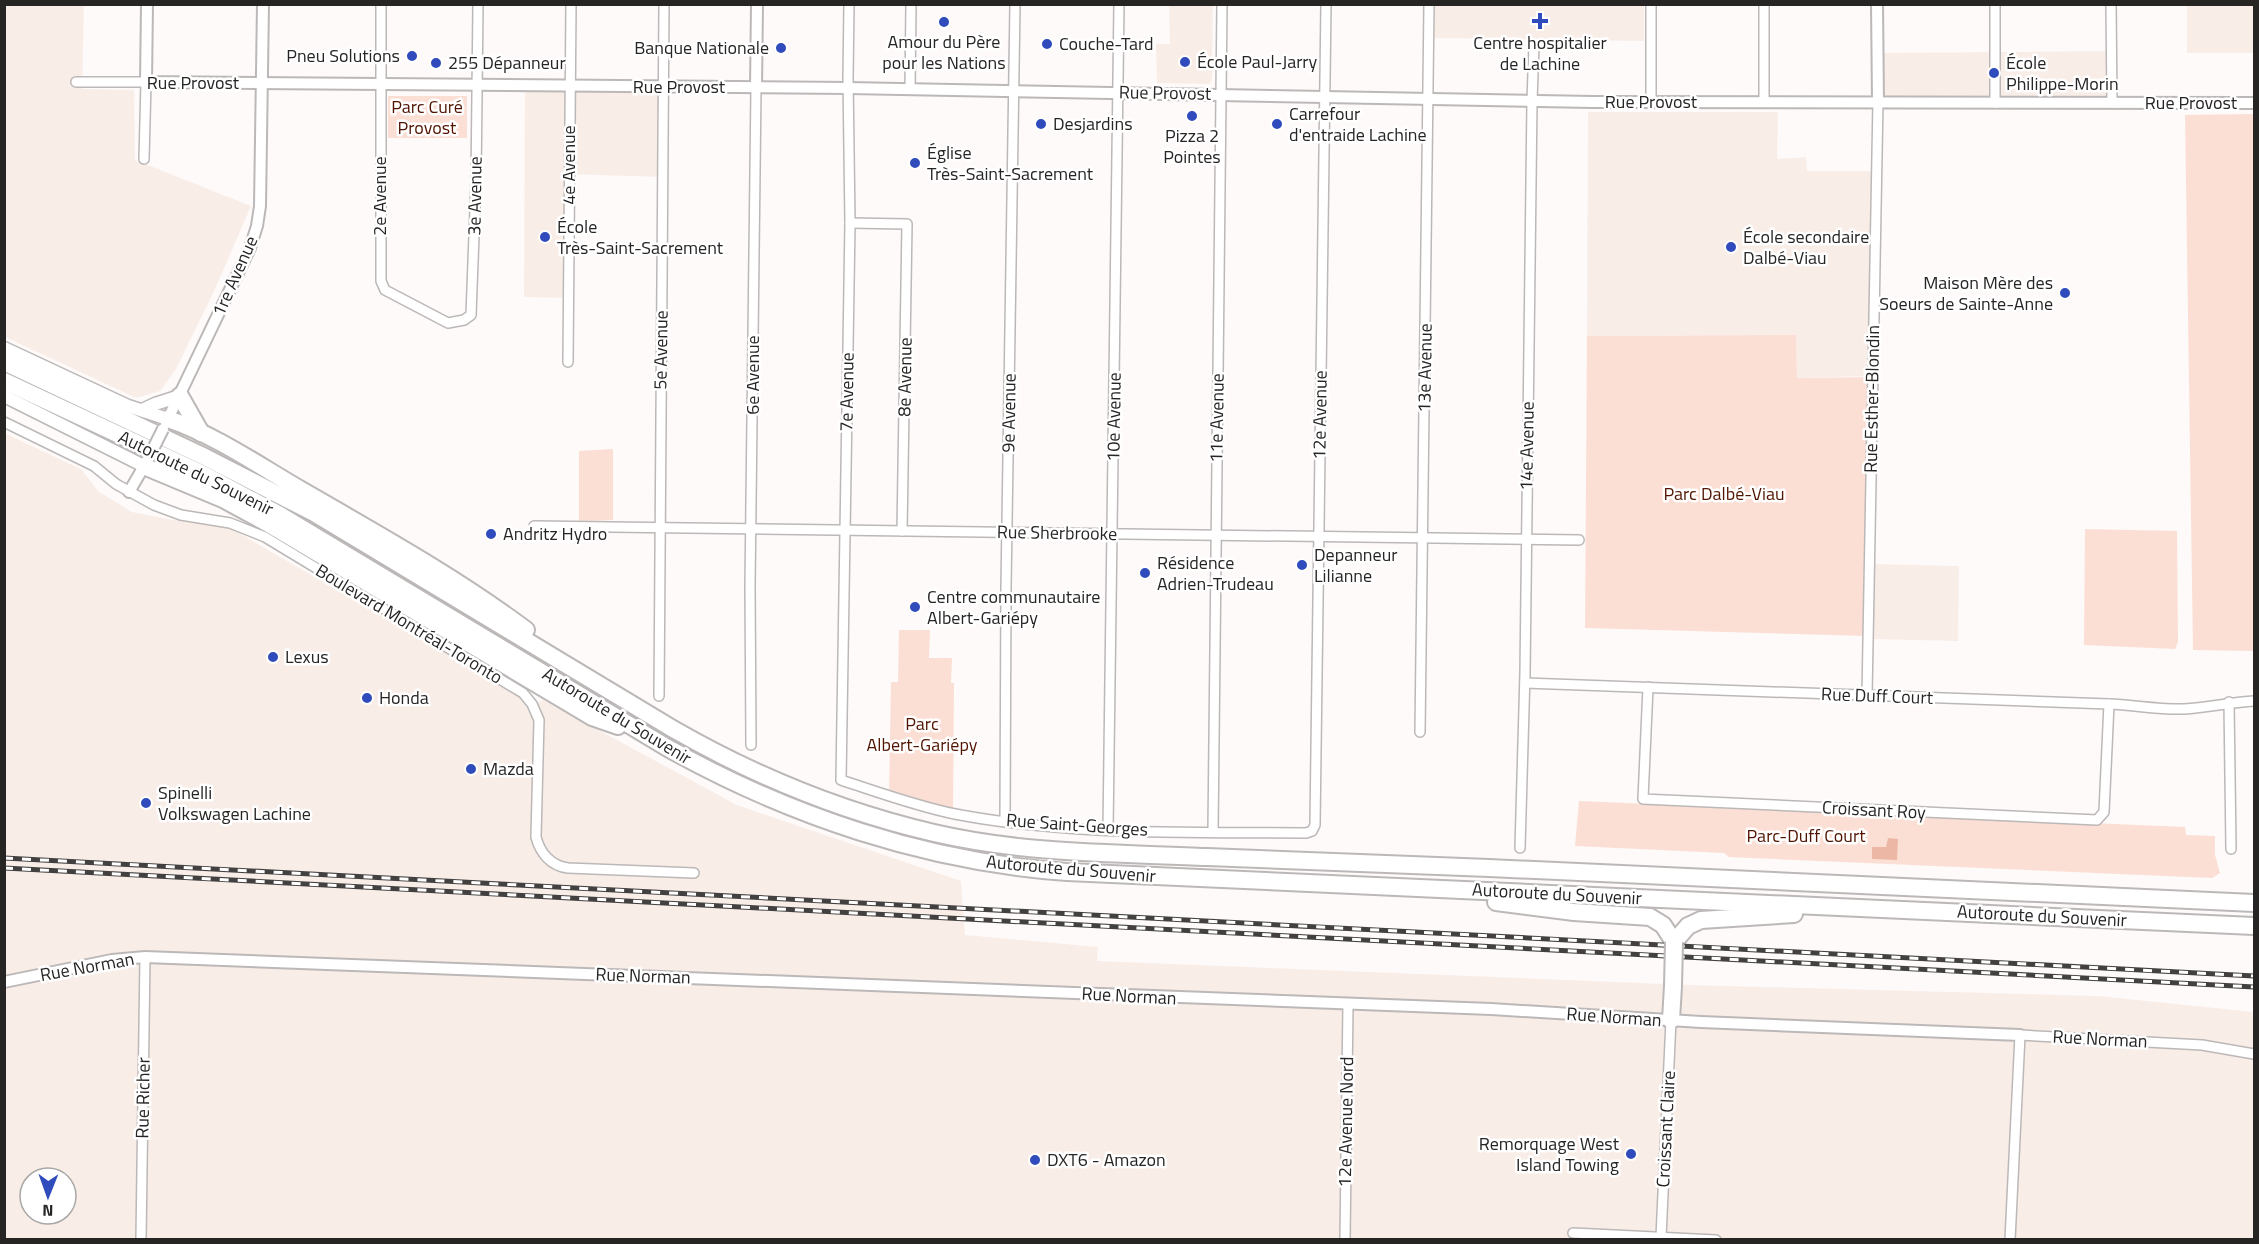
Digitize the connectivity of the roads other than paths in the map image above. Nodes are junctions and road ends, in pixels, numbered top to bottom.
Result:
1 (147, 4) edge
2 (263, 4) edge
3 (381, 4) edge
4 (478, 4) edge
5 (571, 4) edge
6 (664, 4) edge
7 (757, 4) edge
8 (849, 4) edge
9 (911, 4) edge
10 (1015, 4) edge
11 (1119, 4) edge
12 (1222, 4) edge
13 (1326, 4) edge
14 (1429, 4) edge
15 (1651, 4) edge
16 (1764, 4) edge
17 (1877, 4) edge
18 (1995, 4) edge
19 (2111, 4) edge
20 (1534, 45) dead end
21 (76, 82) dead end
22 (146, 82) junction
23 (262, 84) junction
24 (380, 84) junction
25 (477, 85) junction
26 (570, 86) junction
27 (663, 87) junction
28 (756, 88) junction
29 (848, 88) junction
30 (910, 89) junction
31 (1013, 90) junction
32 (1119, 93) junction
33 (1221, 94) junction
34 (1324, 97) junction
35 (1428, 99) junction
36 (1532, 101) junction
37 (1878, 101) junction
38 (1764, 102) junction
39 (1652, 103) junction
40 (1995, 103) junction
41 (2112, 103) junction
42 (2254, 103) edge
43 (144, 159) dead end
44 (850, 223) junction
45 (471, 315) joint
46 (4, 348) edge
47 (4, 362) edge
48 (568, 362) dead end
49 (4, 381) edge
50 (4, 396) edge
51 (180, 396) junction
52 (142, 410) junction
53 (4, 422) edge
54 (166, 424) junction
55 (201, 433) junction
56 (146, 463) junction
57 (129, 492) junction
58 (534, 526) dead end
59 (659, 527) junction
60 (752, 529) junction
61 (844, 530) junction
62 (902, 531) junction
63 (1008, 532) junction
64 (1112, 534) junction
65 (1215, 535) junction
66 (1319, 536) junction
67 (1423, 537) junction
68 (1526, 538) junction
69 (1580, 540) dead end
70 (1525, 683) junction
71 (603, 687) junction
72 (1648, 687) junction
73 (659, 696) dead end
74 (1867, 696) junction
75 (2254, 701) edge
76 (2229, 702) junction
77 (2109, 704) junction
78 (1419, 732) dead end
79 (645, 735) junction
80 (751, 745) dead end
81 (841, 780) joint
82 (1005, 821) junction
83 (1315, 825) joint
84 (1108, 830) junction
85 (1213, 832) junction
86 (1520, 848) dead end
87 (2231, 849) dead end
88 (694, 873) dead end
89 (1376, 886) junction
90 (2254, 903) edge
91 (1869, 909) junction
92 (2254, 926) edge
93 (1675, 939) junction
94 (145, 957) junction
95 (4, 982) edge
96 (1348, 1004) junction
97 (1671, 1020) junction
98 (2020, 1035) junction
99 (2254, 1054) edge
100 (1573, 1233) dead end
101 (1661, 1237) junction
102 (141, 1239) edge
103 (1345, 1239) edge
104 (1716, 1239) edge
105 (2010, 1239) edge

1 - 22 street
2 - 23 street, 1re Avenue
3 - 24 street, 2e Avenue
4 - 25 street, 3e Avenue
5 - 26 street, 4e Avenue
6 - 27 street, 5e Avenue
7 - 28 street, 6e Avenue
8 - 29 street, 7e Avenue
9 - 30 street
10 - 31 street, 9e Avenue
11 - 32 street, 10e Avenue
12 - 33 street, 11e Avenue
13 - 34 street, 12e Avenue
14 - 35 street, 13e Avenue
15 - 39 street
16 - 38 street
17 - 37 street
18 - 40 street
19 - 41 street
20 - 36 street, 14e Avenue
21 - 22 street, Rue Provost
22 - 23 street, Rue Provost
22 - 43 street
23 - 24 street, Rue Provost
23 - 51 street, 1re Avenue
24 - 25 street, Rue Provost
24 - 45 street, 2e Avenue
25 - 26 street, Rue Provost
25 - 45 street, 3e Avenue
26 - 27 street, Rue Provost
26 - 48 street, 4e Avenue
27 - 28 street, Rue Provost
27 - 59 street, 5e Avenue
28 - 29 street, Rue Provost
28 - 60 street, 6e Avenue
29 - 30 street, Rue Provost
29 - 44 street, 7e Avenue
30 - 31 street, Rue Provost
31 - 32 street, Rue Provost
31 - 63 street, 9e Avenue
32 - 33 street, Rue Provost
32 - 64 street, 10e Avenue
33 - 34 street, Rue Provost
33 - 65 street, 11e Avenue
34 - 35 street, Rue Provost
34 - 66 street, 12e Avenue
35 - 36 street, Rue Provost
35 - 67 street, 13e Avenue
36 - 39 street, Rue Provost
36 - 68 street, 14e Avenue
37 - 38 street, Rue Provost
37 - 40 street, Rue Provost
37 - 74 street, Rue Esther-Blondin
38 - 39 street, Rue Provost
40 - 41 street, Rue Provost
41 - 42 street, Rue Provost
44 - 61 street, 7e Avenue
44 - 62 street, 8e Avenue
46 - 52 main road
47 - 71 highway, Autoroute du Souvenir
49 - 79 highway, Autoroute du Souvenir
50 - 56 main road
51 - 52 main road
51 - 54 street, 1re Avenue
51 - 55 highway
52 - 54 main road
53 - 57 street, Boulevard Montréal-Toronto
54 - 55 highway
54 - 56 street, 1re Avenue, bridge
55 - 71 highway
56 - 57 street, 1re Avenue
56 - 79 highway
57 - 88 street, Boulevard Montréal-Toronto
58 - 59 street, Rue Sherbrooke
59 - 60 street, Rue Sherbrooke
59 - 73 street, 5e Avenue
60 - 61 street, Rue Sherbrooke
60 - 80 street, 6e Avenue
61 - 62 street, Rue Sherbrooke
61 - 81 street, 7e Avenue
62 - 63 street, Rue Sherbrooke
63 - 64 street, Rue Sherbrooke
63 - 82 street, 9e Avenue
64 - 65 street, Rue Sherbrooke
64 - 84 street, 10e Avenue
65 - 66 street, Rue Sherbrooke
65 - 85 street, 11e Avenue
66 - 67 street, Rue Sherbrooke
66 - 83 street, 12e Avenue
67 - 68 street, Rue Sherbrooke
67 - 78 street, 13e Avenue
68 - 69 street, Rue Sherbrooke
68 - 70 street, 14e Avenue
70 - 72 street, Rue Duff Court
70 - 86 street, 14e Avenue
71 - 90 highway, Autoroute du Souvenir
72 - 74 street, Rue Duff Court
72 - 77 street, Croissant Roy
74 - 77 street, Rue Duff Court
75 - 76 street, Rue Duff Court
76 - 77 street, Rue Duff Court
76 - 87 street
79 - 89 highway, Autoroute du Souvenir
81 - 82 street, Rue Saint-Georges
82 - 84 street, Rue Saint-Georges
83 - 85 street, Rue Saint-Georges
84 - 85 street, Rue Saint-Georges
89 - 91 highway, Autoroute du Souvenir
89 - 93 highway
91 - 92 highway, Autoroute du Souvenir
91 - 93 highway
93 - 97 highway, bridge
94 - 95 street, Rue Norman
94 - 96 street, Rue Norman
94 - 102 street, Rue Richer
96 - 97 street, Rue Norman
96 - 103 street, 12e Avenue Nord
97 - 98 street, Rue Norman
97 - 101 street, Croissant Claire
98 - 99 street, Rue Norman
98 - 105 street
100 - 101 street
101 - 104 street

